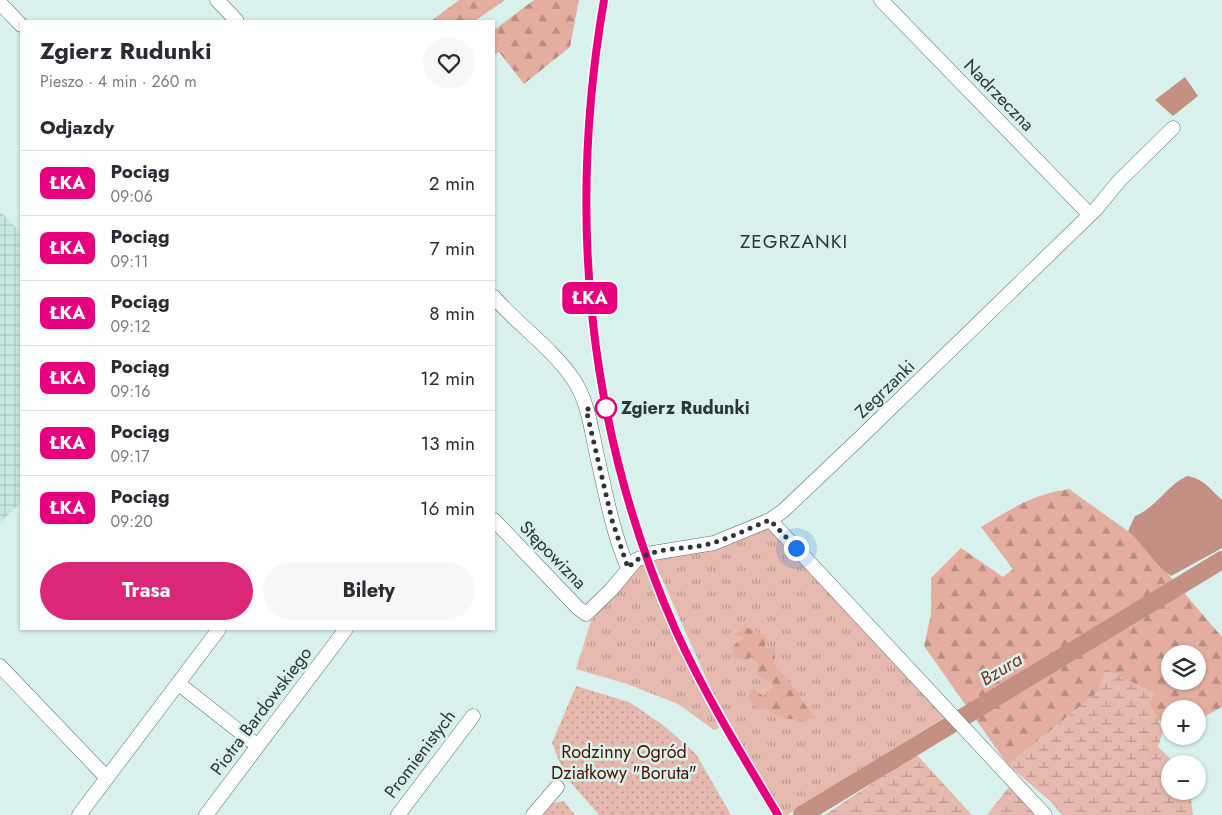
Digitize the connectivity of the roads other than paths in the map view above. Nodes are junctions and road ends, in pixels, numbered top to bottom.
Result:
1 (216, 0) edge
2 (881, 0) edge
3 (0, 3) edge
4 (236, 20) edge
5 (20, 24) edge
6 (1173, 128) dead end
7 (1090, 215) junction
8 (495, 298) edge
9 (770, 520) junction
10 (495, 521) edge
11 (628, 568) junction
12 (586, 614) joint
13 (218, 630) edge
14 (345, 630) edge
15 (0, 666) edge
16 (0, 680) edge
17 (179, 684) junction
18 (473, 716) dead end
19 (258, 746) junction
20 (104, 782) junction
21 (557, 787) dead end
22 (210, 813) edge
23 (79, 815) edge
24 (398, 815) edge
25 (533, 815) edge
26 (1045, 815) edge

1 - 4 street
2 - 7 street, Nadrzeczna
3 - 5 street
6 - 7 street, Zegrzanki
7 - 9 street, Zegrzanki
8 - 11 street
9 - 11 street, Zegrzanki
9 - 26 street
10 - 12 street, Stępowizna
11 - 12 street, Zegrzanki
13 - 17 street
14 - 19 street, Piotra Bardowskiego
15 - 20 street
16 - 20 street
17 - 19 street
17 - 20 street
18 - 24 street, Promienistych
19 - 22 street, Piotra Bardowskiego
20 - 23 street
21 - 25 street

